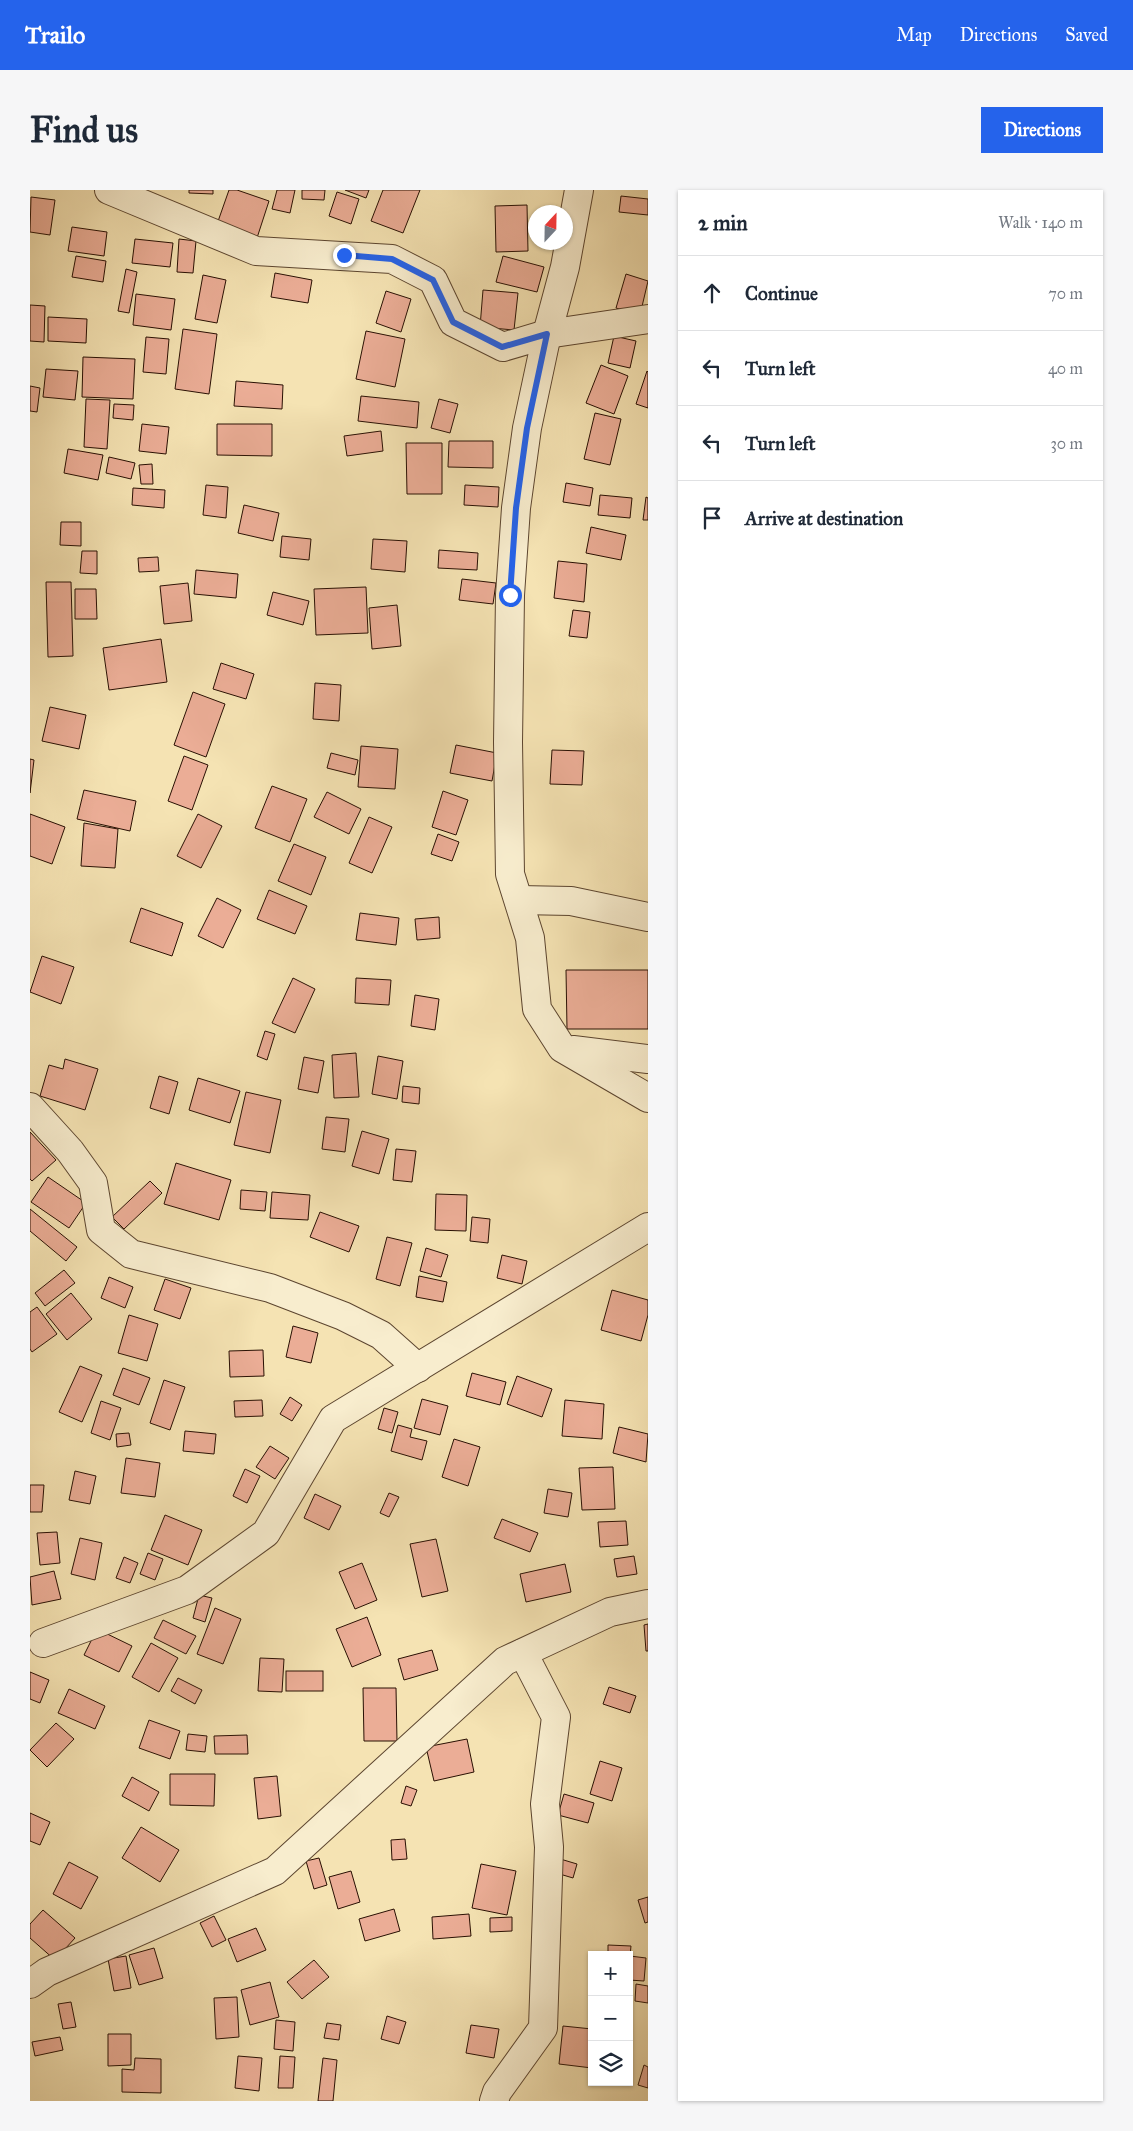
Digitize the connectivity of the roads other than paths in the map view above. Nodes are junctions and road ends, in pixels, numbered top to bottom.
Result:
1 (109, 190) edge
2 (579, 190) edge
3 (648, 319) edge
4 (547, 334) junction
5 (519, 900) junction
6 (648, 917) edge
7 (562, 1048) junction
8 (648, 1059) edge
9 (648, 1098) edge
10 (30, 1107) edge
11 (648, 1227) edge
12 (418, 1368) junction
13 (648, 1604) edge
14 (43, 1643) dead end
15 (523, 1653) junction
16 (30, 1984) edge
17 (494, 2101) edge

1 - 4 street
2 - 4 street
3 - 4 street
4 - 5 street
5 - 6 street
5 - 7 street
7 - 8 street
7 - 9 street
10 - 12 street
11 - 12 street
12 - 14 street
13 - 15 street
15 - 16 street
15 - 17 street

